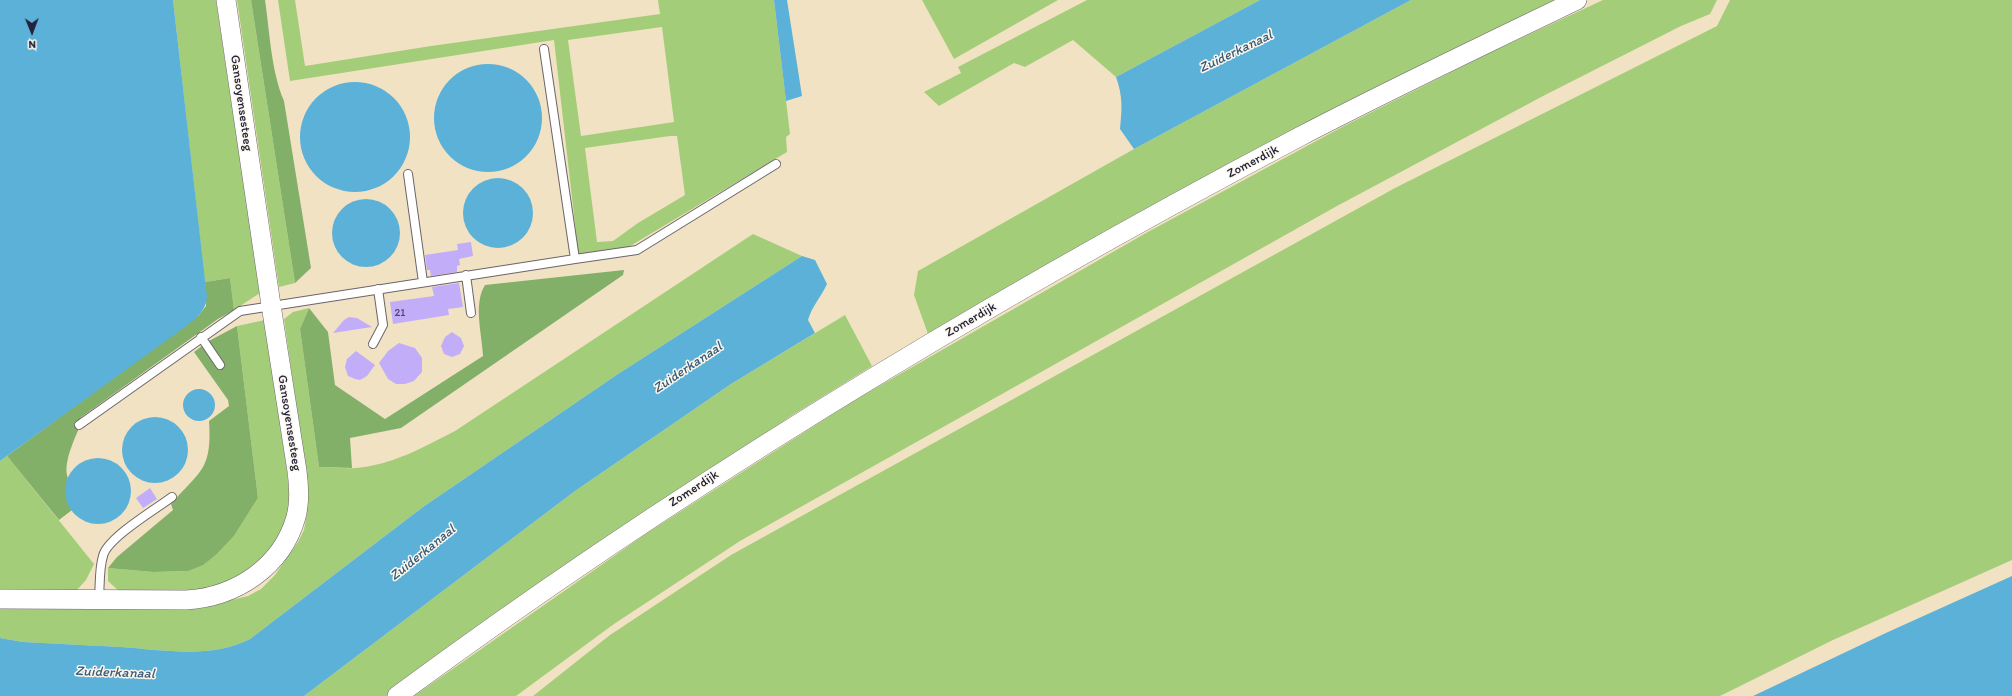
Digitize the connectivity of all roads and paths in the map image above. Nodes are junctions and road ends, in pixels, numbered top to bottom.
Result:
1 (226, 0) edge
2 (1577, 0) edge
3 (544, 49) dead end
4 (776, 164) dead end
5 (408, 174) dead end
6 (575, 259) junction
7 (466, 275) junction
8 (423, 282) junction
9 (378, 289) junction
10 (271, 305) junction
11 (471, 313) dead end
12 (202, 338) junction
13 (373, 344) dead end
14 (220, 365) dead end
15 (79, 425) dead end
16 (172, 497) dead end
17 (99, 598) junction
18 (0, 599) edge
19 (397, 696) edge

1 - 10 street, Gansoyensesteeg
2 - 19 street, Zomerdijk
3 - 6 lane
4 - 6 lane
5 - 8 lane
6 - 7 lane
7 - 8 lane
7 - 11 lane
8 - 9 lane
9 - 10 lane
9 - 13 lane
10 - 12 lane
10 - 17 street, Gansoyensesteeg
12 - 14 lane
12 - 15 lane
16 - 17 lane
17 - 18 street, Gansoyensesteeg

